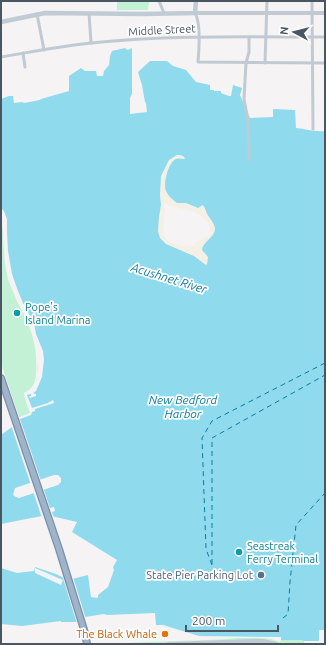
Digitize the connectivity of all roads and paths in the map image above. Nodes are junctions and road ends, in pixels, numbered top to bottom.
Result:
1 (159, 1) edge
2 (196, 1) edge
3 (266, 1) edge
4 (312, 1) edge
5 (89, 13) junction
6 (164, 13) junction
7 (195, 13) junction
8 (267, 13) junction
9 (312, 13) junction
10 (325, 13) edge
11 (37, 14) junction
12 (1, 22) edge
13 (266, 36) junction
14 (312, 36) junction
15 (325, 36) edge
16 (199, 37) junction
17 (249, 37) junction
18 (91, 43) junction
19 (44, 50) junction
20 (23, 53) junction
21 (1, 57) edge
22 (246, 63) junction
23 (265, 63) junction
24 (325, 63) edge
25 (312, 64) junction
26 (25, 67) dead end
27 (313, 129) dead end
28 (249, 160) dead end
29 (1, 378) edge
30 (85, 633) junction
31 (87, 644) edge
32 (90, 644) edge
33 (168, 644) edge
34 (276, 644) edge

1 - 6 street
2 - 7 main road
3 - 8 street
4 - 9 street
5 - 6 main road
5 - 11 main road
5 - 18 street
6 - 7 main road
7 - 8 street
7 - 16 street
8 - 9 street
8 - 13 street
9 - 10 street
9 - 14 street
11 - 12 main road
11 - 19 street
13 - 14 street, Middle Street
13 - 17 street, Middle Street
13 - 23 street
14 - 15 street, Middle Street
14 - 25 street
16 - 17 street, Middle Street
16 - 18 street, Middle Street
16 - 22 street
17 - 22 street
18 - 19 street, Middle Street
19 - 20 street, Middle Street
20 - 21 street, Middle Street
20 - 26 street
22 - 23 street
22 - 28 street
23 - 25 street
24 - 25 street
25 - 27 street
29 - 30 highway
30 - 31 highway
30 - 32 highway
33 - 34 street

